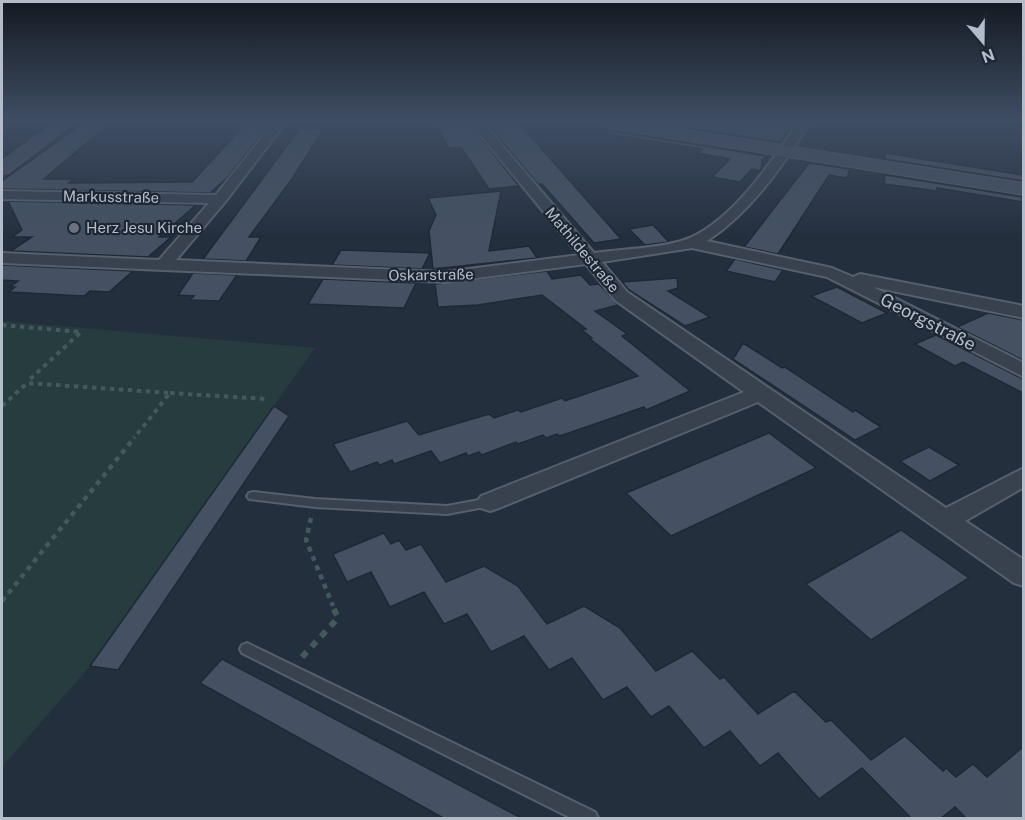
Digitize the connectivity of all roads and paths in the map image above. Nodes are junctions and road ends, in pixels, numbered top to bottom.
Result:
1 (250, 160) edge
2 (510, 160) edge
3 (778, 160) edge
4 (844, 160) edge
5 (1023, 189) edge
6 (2, 195) edge
7 (220, 199) junction
8 (693, 243) junction
9 (2, 258) edge
10 (589, 260) junction
11 (163, 265) junction
12 (832, 273) junction
13 (1023, 312) edge
14 (2, 325) edge
15 (1023, 370) edge
16 (27, 383) junction
17 (170, 393) junction
18 (760, 393) junction
19 (266, 399) dead end
20 (2, 406) edge
21 (1023, 476) edge
22 (253, 496) dead end
23 (490, 502) joint
24 (315, 503) junction
25 (945, 520) junction
26 (1023, 575) edge
27 (2, 601) edge
28 (247, 649) dead end
29 (290, 671) junction
30 (589, 819) edge

1 - 7 street
2 - 10 street, Mathildestraße
3 - 8 street, Oskarstraße
4 - 5 main road
6 - 7 street, Markusstraße
7 - 11 street
8 - 10 street, Oskarstraße
8 - 12 street, Georgstraße
9 - 11 street, Oskarstraße
10 - 11 street, Oskarstraße
10 - 18 street, Mathildestraße
12 - 13 street, Georgstraße
12 - 15 street, Georgstraße
14 - 16 path
16 - 17 path
16 - 20 path
17 - 19 path
17 - 27 path
18 - 23 street
18 - 25 street, Mathildestraße
21 - 25 street
22 - 24 lane
23 - 24 lane
24 - 29 path
25 - 26 street, Mathildestraße
28 - 29 lane
29 - 30 lane

